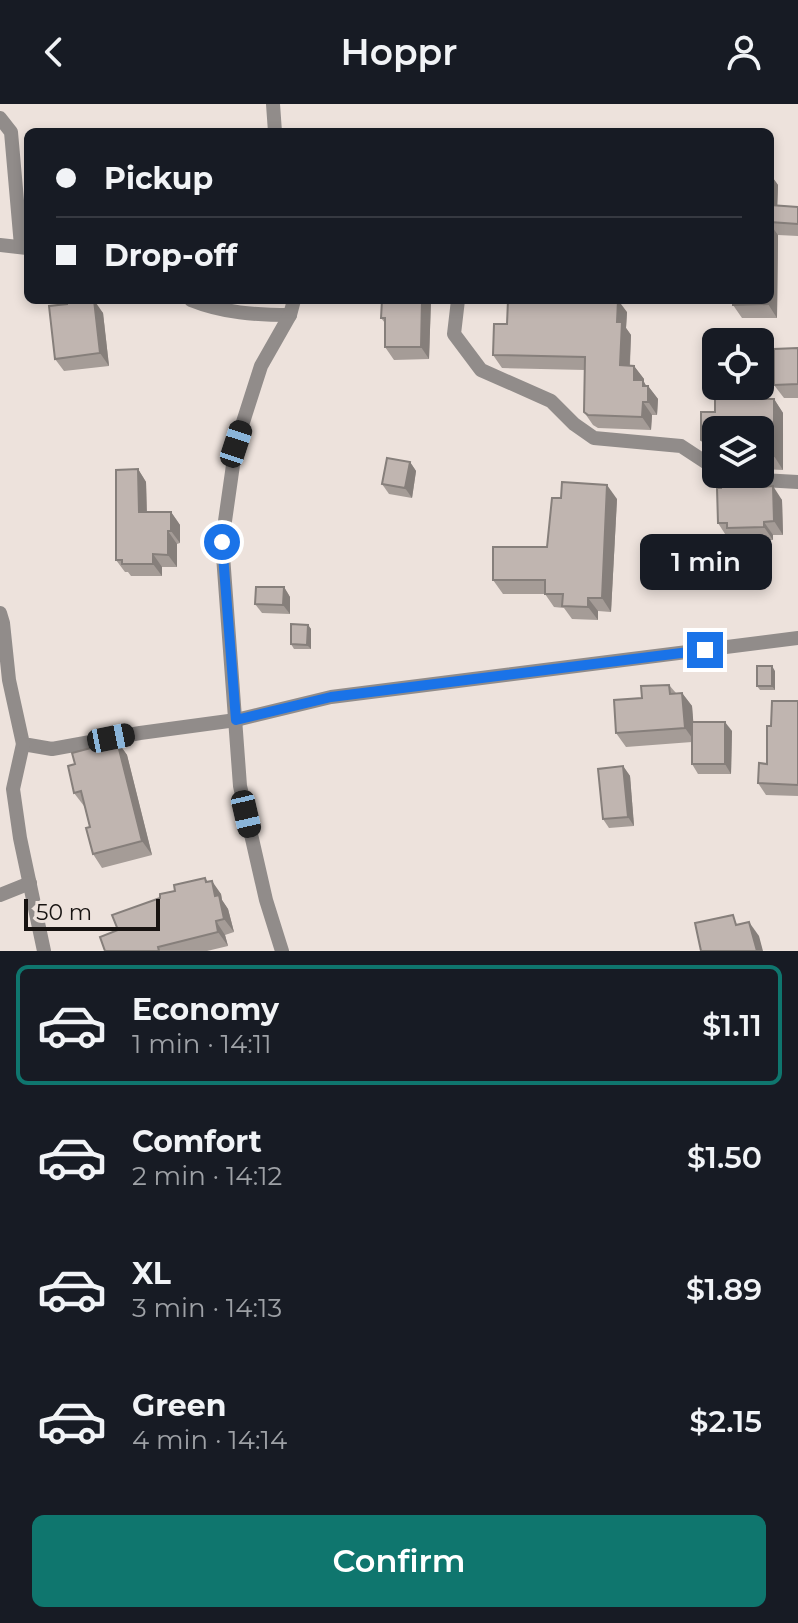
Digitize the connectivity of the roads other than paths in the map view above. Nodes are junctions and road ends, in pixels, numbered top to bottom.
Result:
1 (273, 104) edge
2 (0, 118) edge
3 (275, 128) edge
4 (0, 245) edge
5 (24, 247) edge
6 (200, 304) edge
7 (293, 304) edge
8 (458, 304) edge
9 (290, 315) junction
10 (702, 460) edge
11 (774, 481) edge
12 (798, 482) edge
13 (0, 613) edge
14 (798, 638) edge
15 (236, 720) junction
16 (23, 744) junction
17 (30, 883) junction
18 (0, 895) edge
19 (44, 951) edge
20 (282, 951) edge

1 - 3 street
2 - 5 street
4 - 5 street
6 - 9 street
7 - 9 street
8 - 10 street
9 - 15 street
11 - 12 street
13 - 16 street
14 - 15 street
15 - 16 street
15 - 20 street
16 - 17 street
17 - 18 street
17 - 19 street

